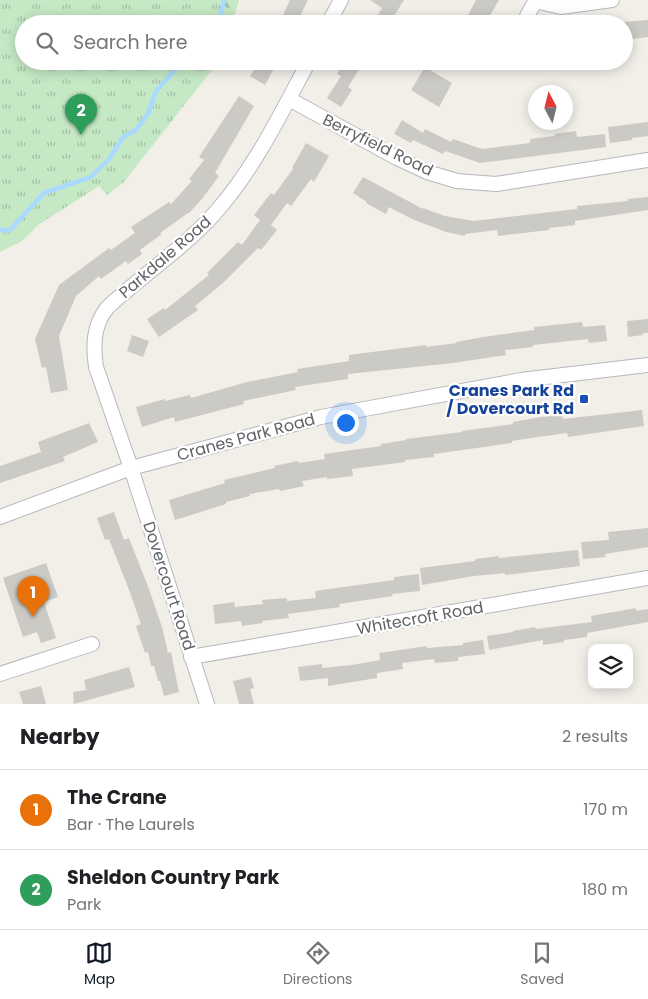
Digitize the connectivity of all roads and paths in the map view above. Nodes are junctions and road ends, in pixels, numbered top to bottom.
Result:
1 (341, 0) edge
2 (612, 0) edge
3 (535, 1) edge
4 (333, 15) edge
5 (528, 15) edge
6 (304, 70) edge
7 (288, 99) junction
8 (648, 160) edge
9 (648, 365) edge
10 (131, 468) junction
11 (0, 517) edge
12 (648, 578) edge
13 (92, 644) dead end
14 (192, 658) junction
15 (0, 674) edge
16 (207, 704) edge

1 - 4 street
2 - 3 street
3 - 5 street
6 - 7 street, Parkdale Road
7 - 8 street, Berryfield Road
7 - 10 street, Parkdale Road
9 - 10 street, Cranes Park Road
10 - 11 street, Cranes Park Road
10 - 14 street, Dovercourt Road
12 - 14 street, Whitecroft Road
13 - 15 street
14 - 16 street, Dovercourt Road

